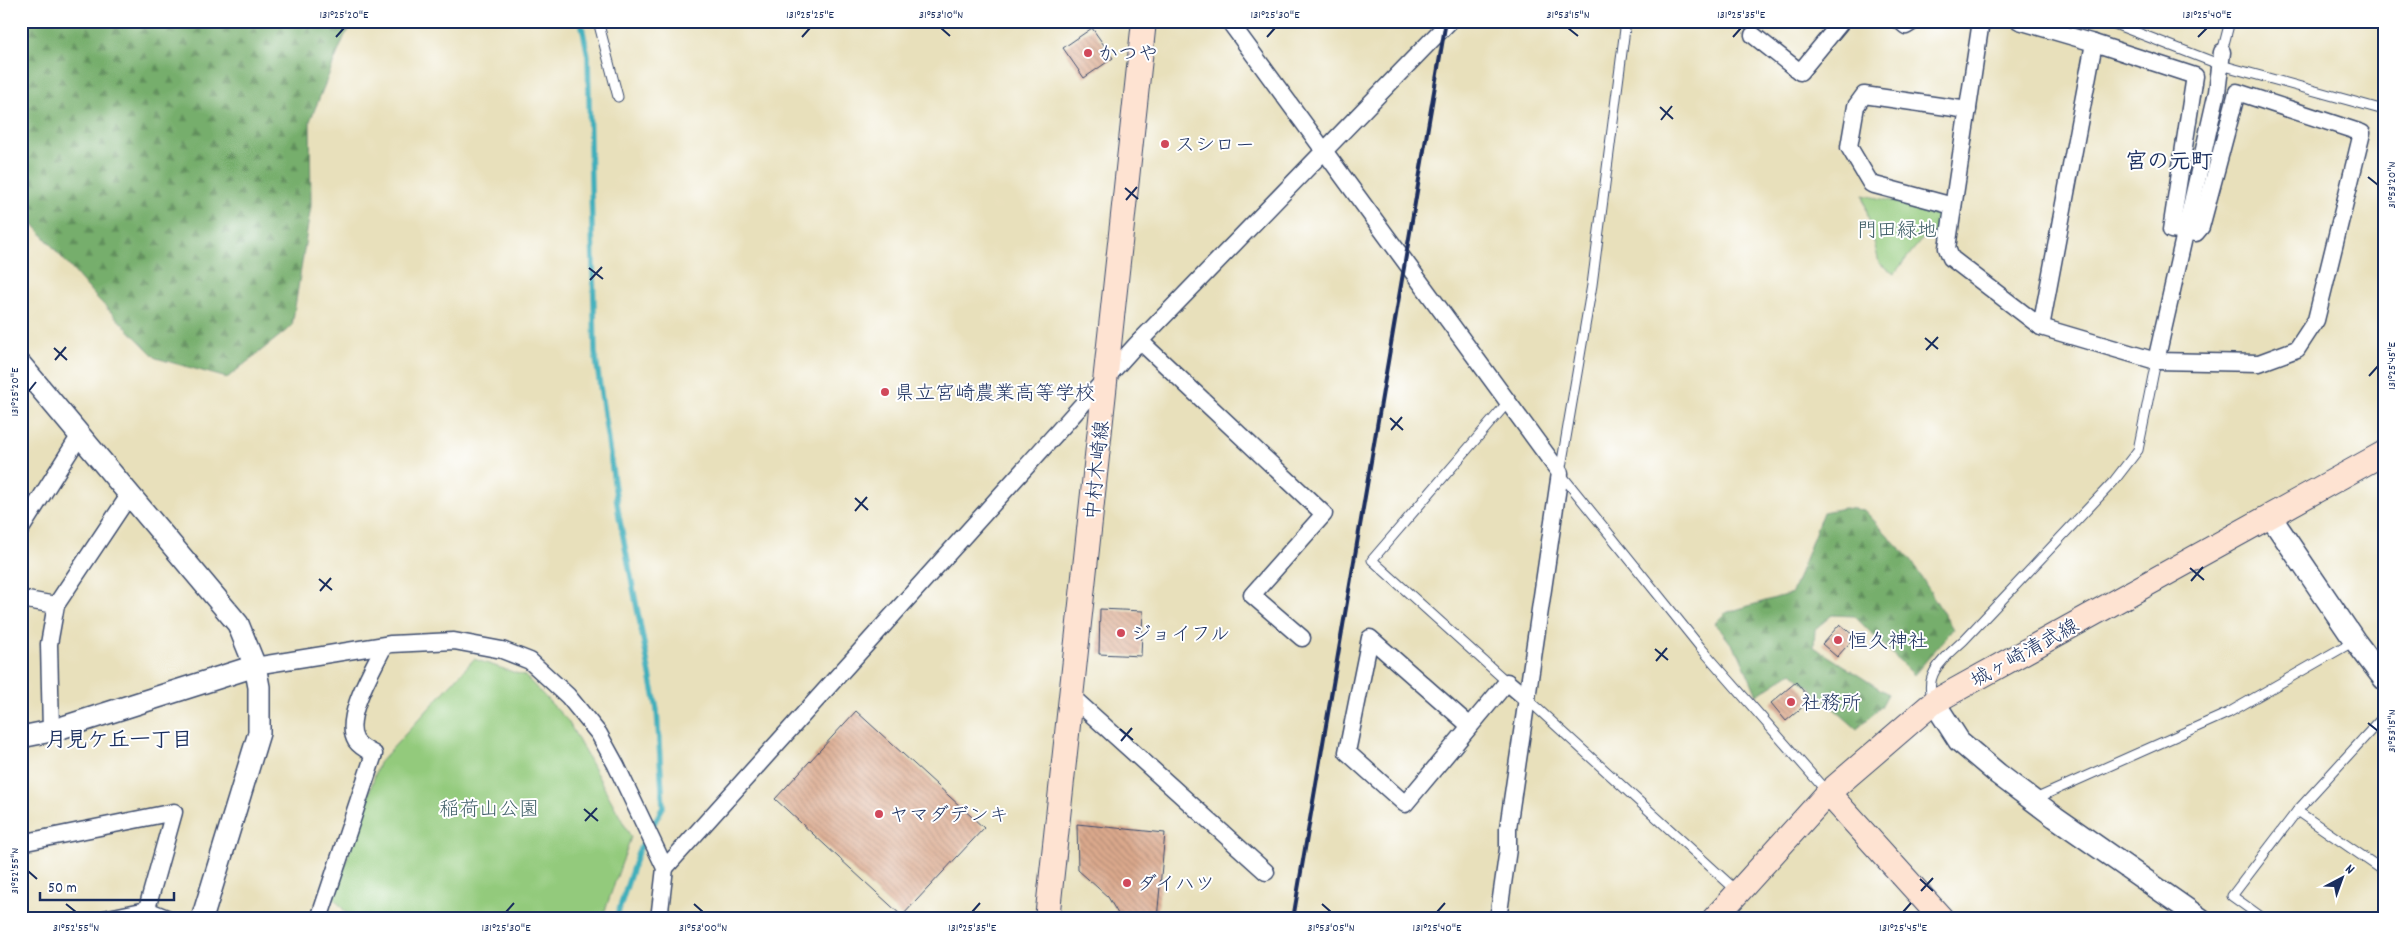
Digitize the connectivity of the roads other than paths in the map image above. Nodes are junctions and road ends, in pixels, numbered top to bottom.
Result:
1 (598, 21) edge
2 (1144, 21) edge
3 (1229, 21) edge
4 (1450, 21) edge
5 (1626, 21) edge
6 (1842, 21) edge
7 (1900, 21) edge
8 (1914, 21) edge
9 (1982, 21) edge
10 (2019, 21) edge
11 (2107, 21) edge
12 (2230, 21) edge
13 (1753, 36) dead end
14 (2094, 43) junction
15 (2222, 59) junction
16 (618, 97) dead end
17 (1968, 110) junction
18 (2384, 110) edge
19 (1326, 152) junction
20 (1953, 206) junction
21 (2185, 233) junction
22 (2041, 327) junction
23 (1140, 341) junction
24 (2156, 361) junction
25 (21, 365) edge
26 (1106, 378) junction
27 (1509, 401) junction
28 (80, 435) junction
29 (2384, 453) edge
30 (1560, 473) junction
31 (130, 494) junction
32 (2270, 516) junction
33 (21, 529) edge
34 (21, 599) edge
35 (56, 605) junction
36 (1302, 638) dead end
37 (2355, 641) junction
38 (384, 646) junction
39 (256, 666) junction
40 (2384, 679) edge
41 (1508, 682) junction
42 (1071, 696) junction
43 (1526, 699) junction
44 (1934, 702) junction
45 (2384, 716) edge
46 (1470, 726) junction
47 (51, 731) junction
48 (21, 737) edge
49 (1828, 793) junction
50 (2032, 801) junction
51 (2297, 811) junction
52 (21, 843) edge
53 (665, 868) junction
54 (2384, 871) edge
55 (1266, 872) dead end
56 (1738, 892) junction
57 (146, 914) edge
58 (104, 919) edge
59 (170, 919) edge
60 (202, 919) edge
61 (319, 919) edge
62 (659, 919) edge
63 (1047, 919) edge
64 (1498, 919) edge
65 (1714, 919) edge
66 (1942, 919) edge
67 (2201, 919) edge
68 (2264, 919) edge

1 - 16 lane
2 - 26 main road, 中村木崎線
3 - 19 street
4 - 19 street
5 - 30 lane
6 - 13 street
7 - 8 street
9 - 17 street
10 - 14 street
11 - 15 lane
12 - 15 lane
14 - 21 street
14 - 22 street
15 - 18 lane
15 - 21 street
17 - 20 street
17 - 20 street
19 - 23 street
19 - 27 street
20 - 22 street
21 - 24 street
21 - 24 street
22 - 24 street
23 - 26 street
23 - 36 street
24 - 44 lane
25 - 28 street
26 - 42 main road, 中村木崎線
26 - 53 street
27 - 30 street
27 - 41 lane
28 - 31 street
28 - 33 street
29 - 32 main road, 城ヶ崎清武線
30 - 43 street
30 - 49 lane
31 - 35 street
31 - 39 street
32 - 37 street
32 - 44 main road, 城ヶ崎清武線
34 - 35 street
35 - 47 street
37 - 40 street
37 - 50 lane
38 - 39 street
38 - 53 street
38 - 61 street
39 - 47 street
39 - 60 street
41 - 43 street
41 - 46 street
42 - 55 street
42 - 63 main road, 中村木崎線
43 - 56 lane
43 - 64 street
44 - 49 main road, 城ヶ崎清武線
44 - 50 street
45 - 51 lane
46 - 46 street
47 - 48 street
49 - 56 main road, 城ヶ崎清武線
49 - 66 main road
50 - 67 street
51 - 54 lane
51 - 68 lane
52 - 57 street
53 - 62 street
56 - 65 main road, 城ヶ崎清武線
57 - 58 street
57 - 59 street

